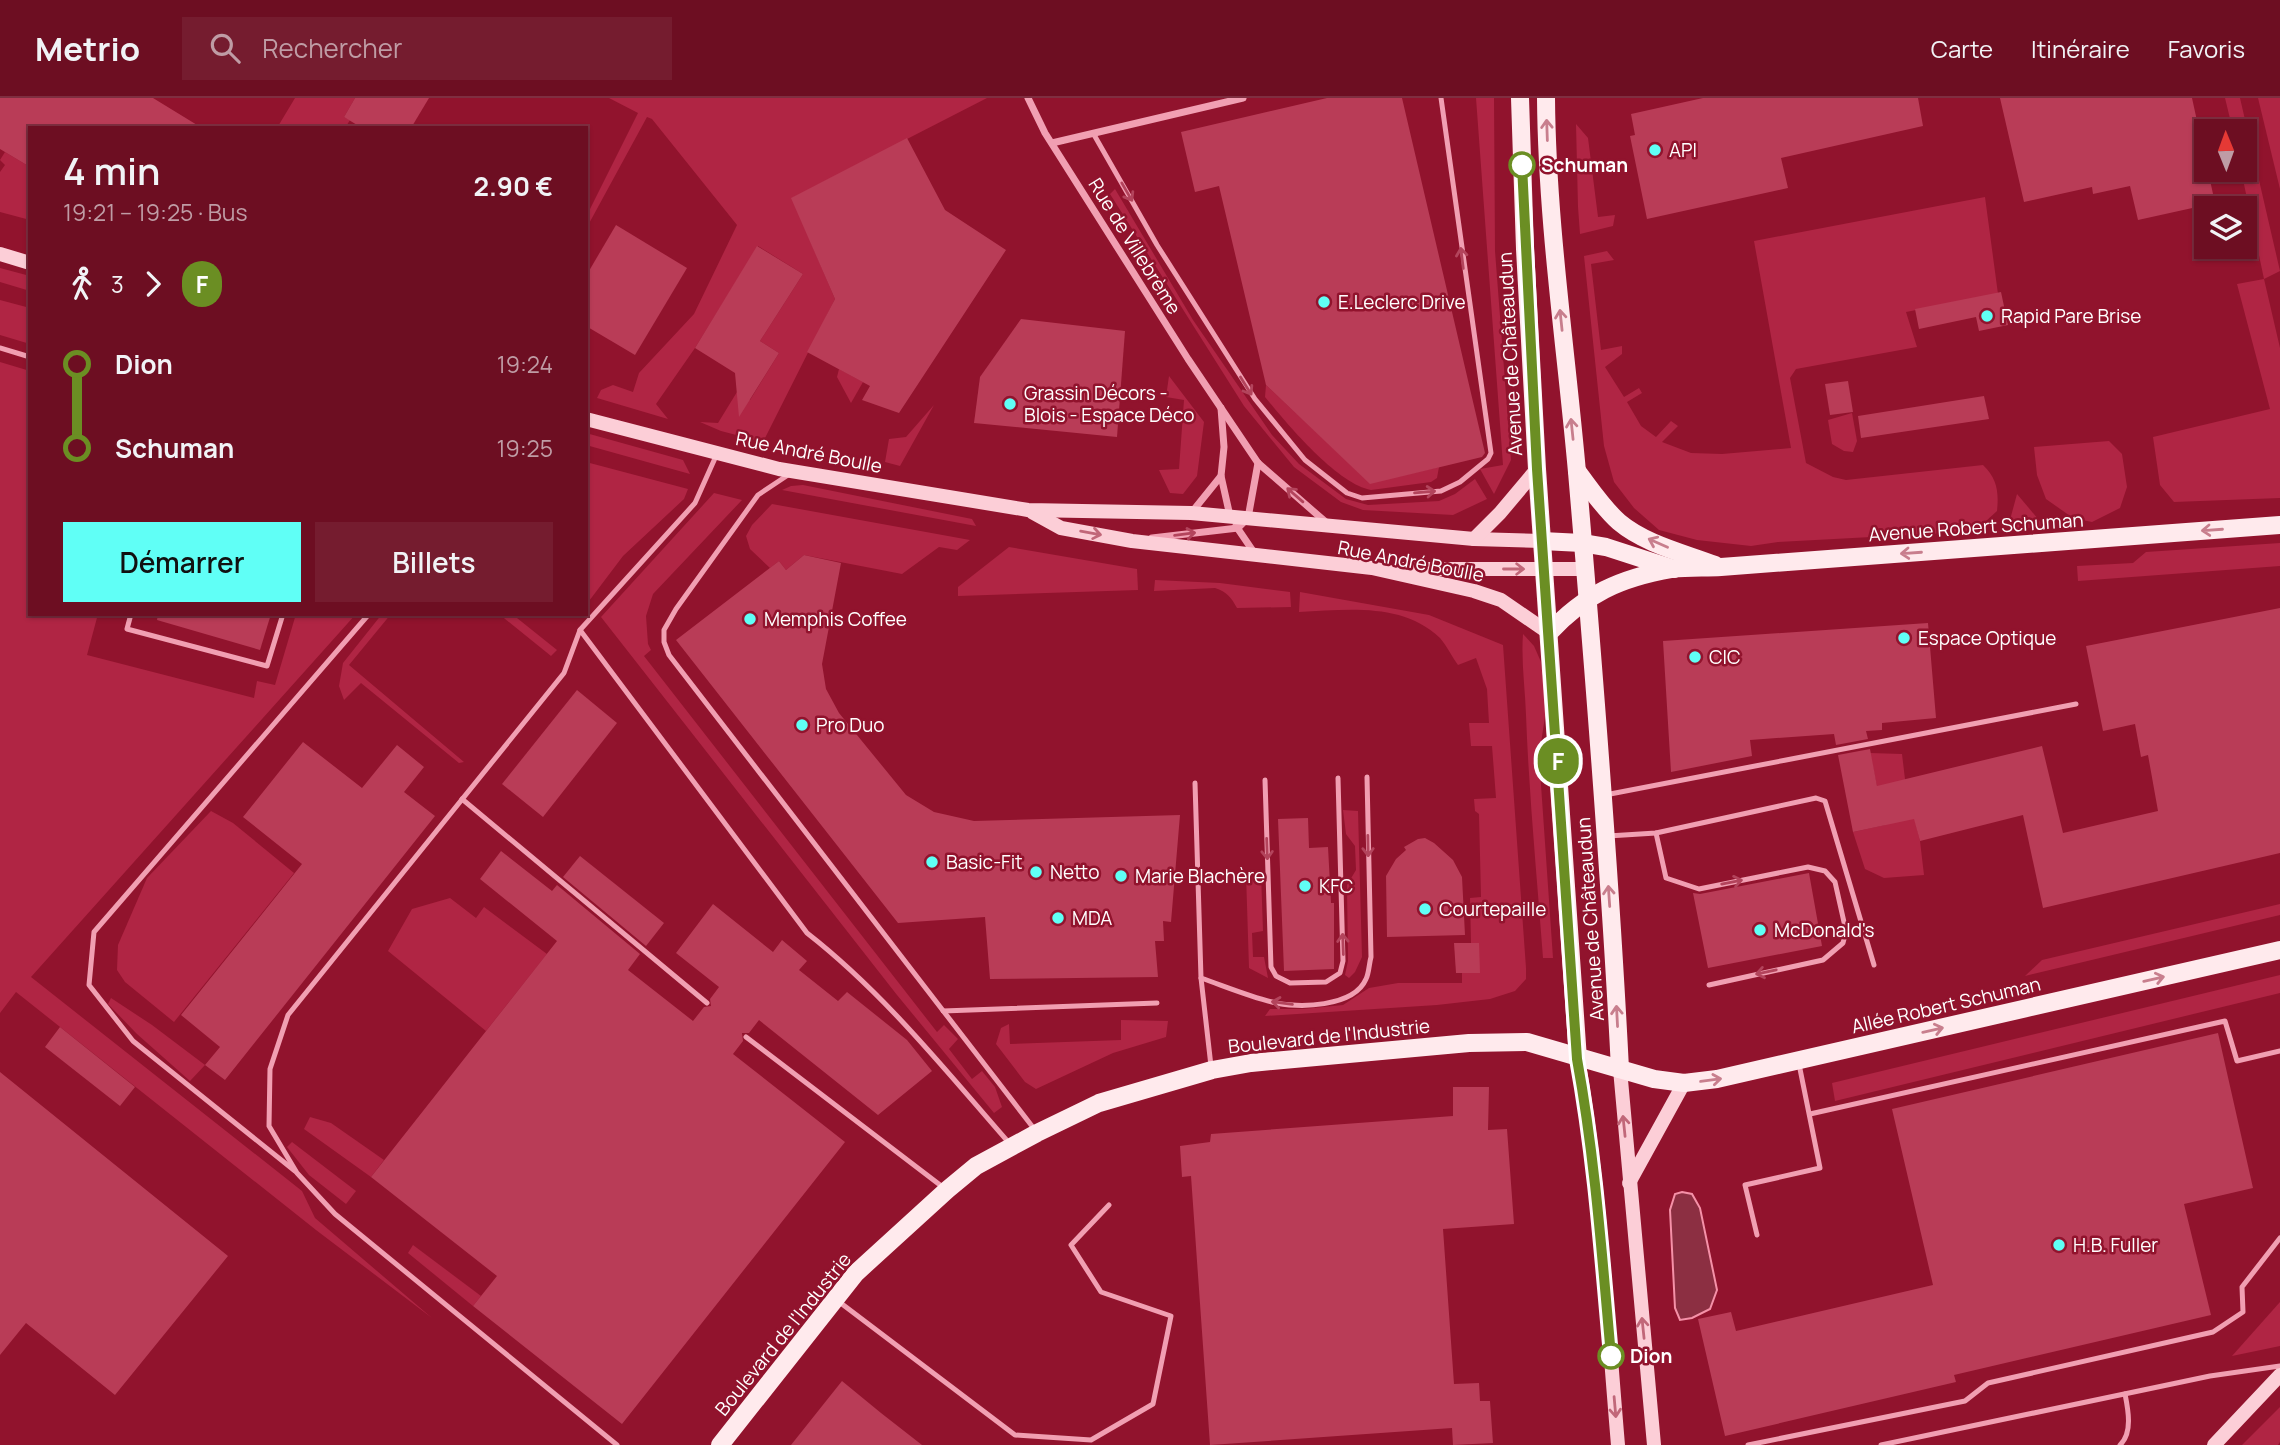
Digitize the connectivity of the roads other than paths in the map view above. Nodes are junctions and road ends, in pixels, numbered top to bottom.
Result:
1 (1028, 98) edge
2 (1244, 98) edge
3 (1441, 98) edge
4 (1520, 98) edge
5 (1546, 98) edge
6 (1093, 133) junction
7 (1052, 143) junction
8 (0, 254) edge
9 (28, 262) edge
10 (0, 348) edge
11 (28, 356) edge
12 (1221, 408) junction
13 (588, 420) edge
14 (717, 453) junction
15 (1258, 463) junction
16 (1537, 469) junction
17 (1576, 471) junction
18 (793, 472) junction
19 (1221, 475) junction
20 (1028, 510) junction
21 (1191, 513) junction
22 (1239, 521) junction
23 (2280, 525) edge
24 (1331, 527) junction
25 (1474, 539) junction
26 (1132, 541) junction
27 (1542, 541) junction
28 (1582, 543) junction
29 (1256, 555) junction
30 (1721, 567) junction
31 (1372, 569) junction
32 (1544, 569) junction
33 (1584, 569) junction
34 (1674, 569) junction
35 (1586, 598) junction
36 (130, 616) edge
37 (282, 616) edge
38 (367, 616) edge
39 (580, 630) junction
40 (1549, 633) junction
41 (2076, 704) dead end
42 (1367, 777) dead end
43 (1338, 778) dead end
44 (1265, 780) dead end
45 (1195, 783) dead end
46 (1602, 795) junction
47 (462, 799) junction
48 (1656, 833) junction
49 (1605, 836) junction
50 (2280, 950) edge
51 (1874, 965) dead end
52 (1200, 978) junction
53 (1709, 985) dead end
54 (707, 1003) dead end
55 (1157, 1003) dead end
56 (943, 1011) junction
57 (746, 1037) dead end
58 (2280, 1051) edge
59 (1577, 1059) junction
60 (1799, 1060) junction
61 (1620, 1069) junction
62 (1212, 1070) junction
63 (1684, 1083) junction
64 (1810, 1114) junction
65 (1037, 1133) junction
66 (1012, 1147) junction
67 (297, 1173) junction
68 (1629, 1184) junction
69 (947, 1190) junction
70 (1109, 1205) dead end
71 (1757, 1235) dead end
72 (2280, 1238) edge
73 (835, 1299) junction
74 (2280, 1366) edge
75 (2280, 1375) edge
76 (2125, 1394) junction
77 (617, 1445) edge
78 (720, 1445) edge
79 (1618, 1445) edge
80 (1654, 1445) edge
81 (1748, 1445) edge
82 (1881, 1445) edge
83 (2120, 1445) edge
84 (2214, 1445) edge

1 - 7 street, Rue de Villebrème
2 - 6 street
6 -> 3 lane
4 - 16 main road, Avenue de Châteaudun
17 -> 5 main road, Avenue de Châteaudun
6 - 7 street
7 - 12 street, Rue de Villebrème
8 - 9 street
10 - 11 lane
12 - 15 street, Rue de Villebrème
12 - 19 street, Rue de Villebrème
13 - 14 street, Rue André Boulle
14 - 18 street, Rue André Boulle
14 - 39 lane
15 - 22 street
24 -> 15 street, Rue de Villebrème
16 - 25 street
16 - 27 main road, Avenue de Châteaudun
17 - 28 main road, Avenue de Châteaudun
30 -> 17 main road
18 - 20 street, Rue André Boulle
18 - 56 lane
19 - 21 street
19 - 22 street, Rue de Villebrème
20 - 21 street, Rue André Boulle
20 -> 26 street, Rue André Boulle
21 - 22 street, Rue André Boulle
22 - 24 street, Rue André Boulle
26 -> 22 street, Rue André Boulle
22 - 29 street
23 -> 30 main road, Avenue Robert Schuman
24 - 25 street, Rue André Boulle
25 - 27 street, Rue André Boulle
26 - 29 street, Rue André Boulle
27 - 28 main road, Avenue Robert Schuman
27 - 32 main road, Avenue de Châteaudun
28 - 33 main road, Avenue de Châteaudun
28 - 34 main road, Avenue Robert Schuman
29 - 31 street, Rue André Boulle
30 - 34 main road, Avenue Robert Schuman
31 -> 32 street
31 - 40 street, Rue André Boulle
32 - 33 street
32 - 40 main road, Avenue de Châteaudun
33 - 35 main road, Avenue de Châteaudun
34 - 35 main road, Avenue Robert Schuman
35 - 40 main road, Avenue Robert Schuman
35 - 46 main road, Avenue de Châteaudun
36 - 37 lane
38 - 67 lane
39 - 47 lane
39 - 66 lane
40 - 59 main road, Avenue de Châteaudun
41 - 46 lane
42 -> 52 lane
44 -> 43 lane
45 - 52 lane
46 - 49 main road, Avenue de Châteaudun
47 - 54 lane
47 - 67 lane
48 - 49 lane
48 - 51 lane
48 -> 53 lane
61 -> 49 main road, Avenue de Châteaudun
60 -> 50 main road, Allée Robert Schuman
52 - 62 lane
55 - 56 lane
56 - 65 lane
57 - 69 lane
58 - 64 lane
59 - 61 main road, Boulevard de l'Industrie
59 - 62 main road, Boulevard de l'Industrie
59 -> 79 street, Avenue de Châteaudun
63 -> 60 main road, Allée Robert Schuman
60 - 64 lane
61 - 63 main road, Allée Robert Schuman
68 -> 61 street, Avenue de Châteaudun
62 - 65 main road, Boulevard de l'Industrie
63 - 68 street
64 - 71 lane
65 - 66 main road, Boulevard de l'Industrie
66 - 69 main road, Boulevard de l'Industrie
67 - 77 lane
80 -> 68 street, Avenue de Châteaudun
69 - 73 main road, Boulevard de l'Industrie
70 - 73 lane
72 - 81 lane
73 - 78 main road, Boulevard de l'Industrie
74 - 76 lane
75 - 84 street
76 - 82 lane
76 - 83 lane

